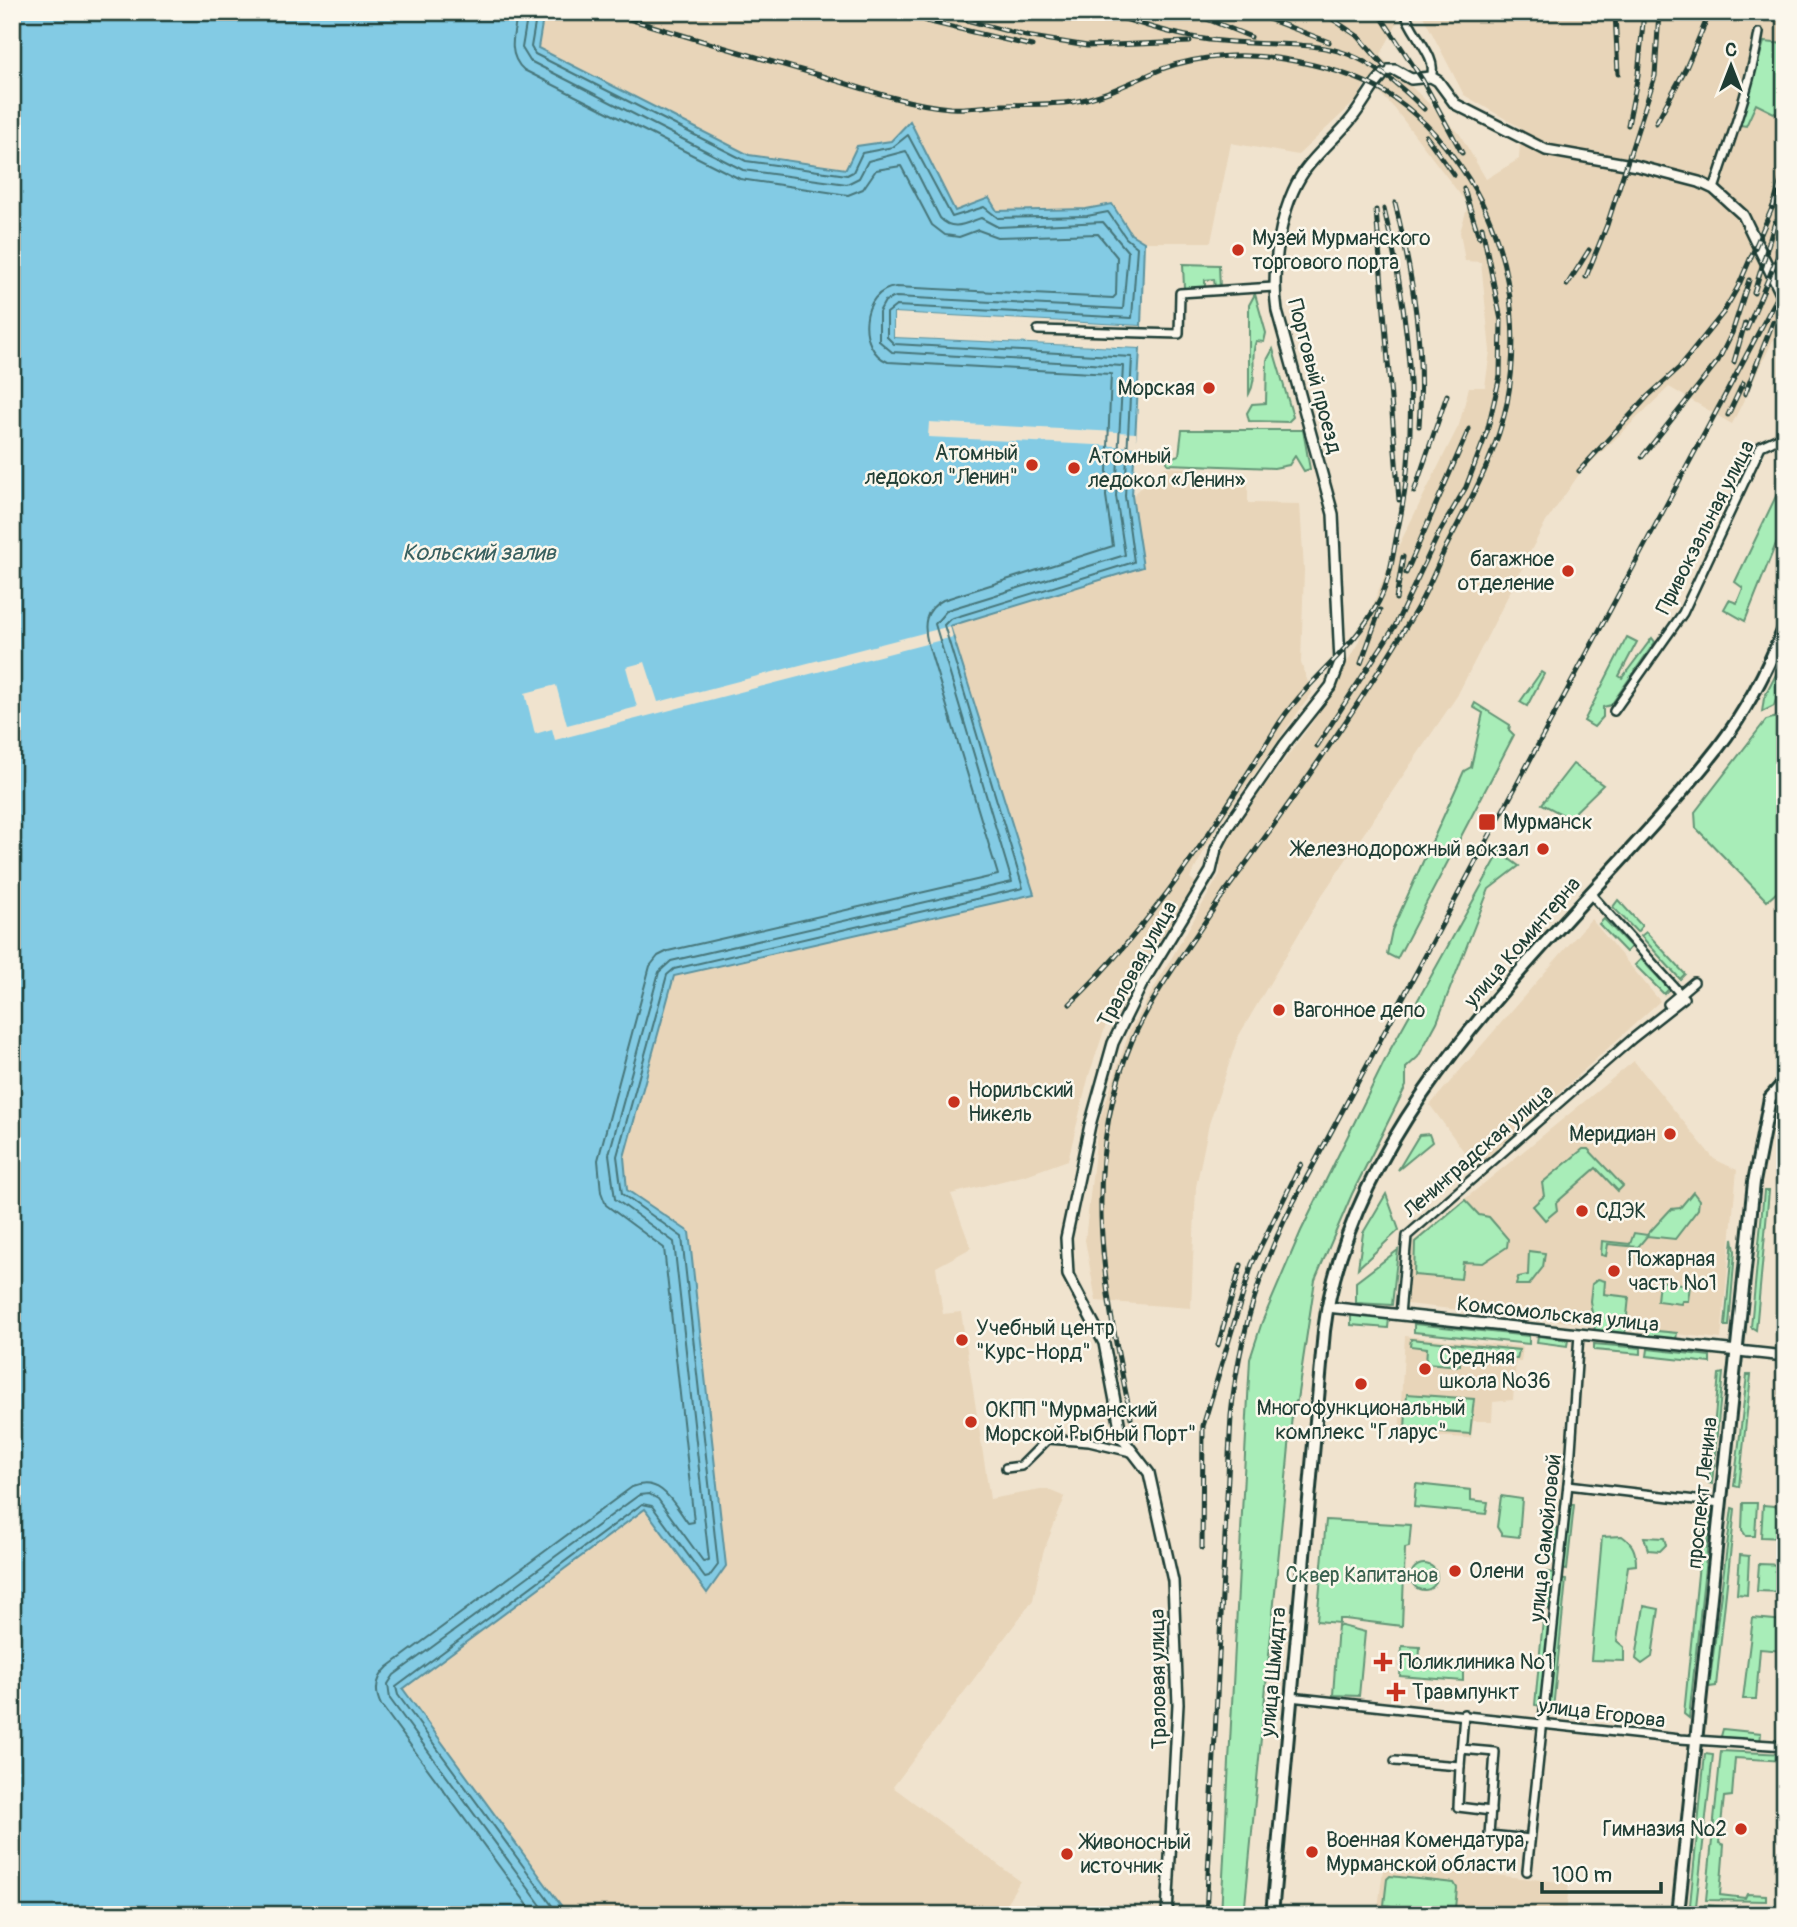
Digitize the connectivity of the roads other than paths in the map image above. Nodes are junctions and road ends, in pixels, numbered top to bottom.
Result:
1 (1405, 12) edge
2 (1759, 33) dead end
3 (1431, 77) junction
4 (1714, 189) junction
5 (1274, 287) junction
6 (1785, 302) edge
7 (1038, 330) dead end
8 (1785, 435) edge
9 (1785, 626) edge
10 (1331, 686) joint
11 (1614, 711) dead end
12 (1590, 893) junction
13 (1694, 982) dead end
14 (1682, 996) junction
15 (1785, 1081) edge
16 (1327, 1307) junction
17 (1400, 1315) junction
18 (1579, 1334) junction
19 (1736, 1351) junction
20 (1785, 1356) edge
21 (1131, 1452) junction
22 (1006, 1468) dead end
23 (1568, 1485) junction
24 (1721, 1503) junction
25 (1290, 1697) junction
26 (1464, 1714) junction
27 (1543, 1723) junction
28 (1696, 1740) junction
29 (1785, 1746) edge
30 (1461, 1749) junction
31 (1395, 1761) dead end
32 (1460, 1766) junction
33 (1491, 1811) junction
34 (1530, 1839) junction
35 (1527, 1871) dead end
36 (1167, 1915) edge
37 (1272, 1915) edge
38 (1678, 1915) edge

1 - 3 street
2 - 4 street
3 - 4 street
3 - 5 street, Портовый проезд
4 - 6 street
5 - 7 street
5 - 10 street, Портовый проезд
8 - 11 street, Привокзальная улица
9 - 12 main road, улица Коминтерна
10 - 21 street, Траловая улица
12 - 14 street
12 - 16 main road, улица Коминтерна
13 - 14 street, Ленинградская улица
14 - 17 street, Ленинградская улица
15 - 19 main road, проспект Ленина
16 - 17 street, Комсомольская улица
16 - 25 main road, улица Шмидта
17 - 18 street, Комсомольская улица
18 - 19 street, Комсомольская улица
18 - 23 street, улица Самойловой
19 - 20 street, Комсомольская улица
19 - 24 main road, проспект Ленина
21 - 22 street
21 - 36 street, Траловая улица
23 - 24 street
23 - 27 street, улица Самойловой
24 - 28 main road, проспект Ленина
25 - 26 street, улица Егорова
25 - 37 main road, улица Шмидта
26 - 27 street, улица Егорова
26 - 30 street
27 - 28 street, улица Егорова
27 - 34 street, улица Самойловой
28 - 29 street, улица Егорова
28 - 38 main road, проспект Ленина
30 - 32 street
30 - 33 street
31 - 32 street
32 - 33 street
33 - 34 street
34 - 35 street, улица Самойловой

